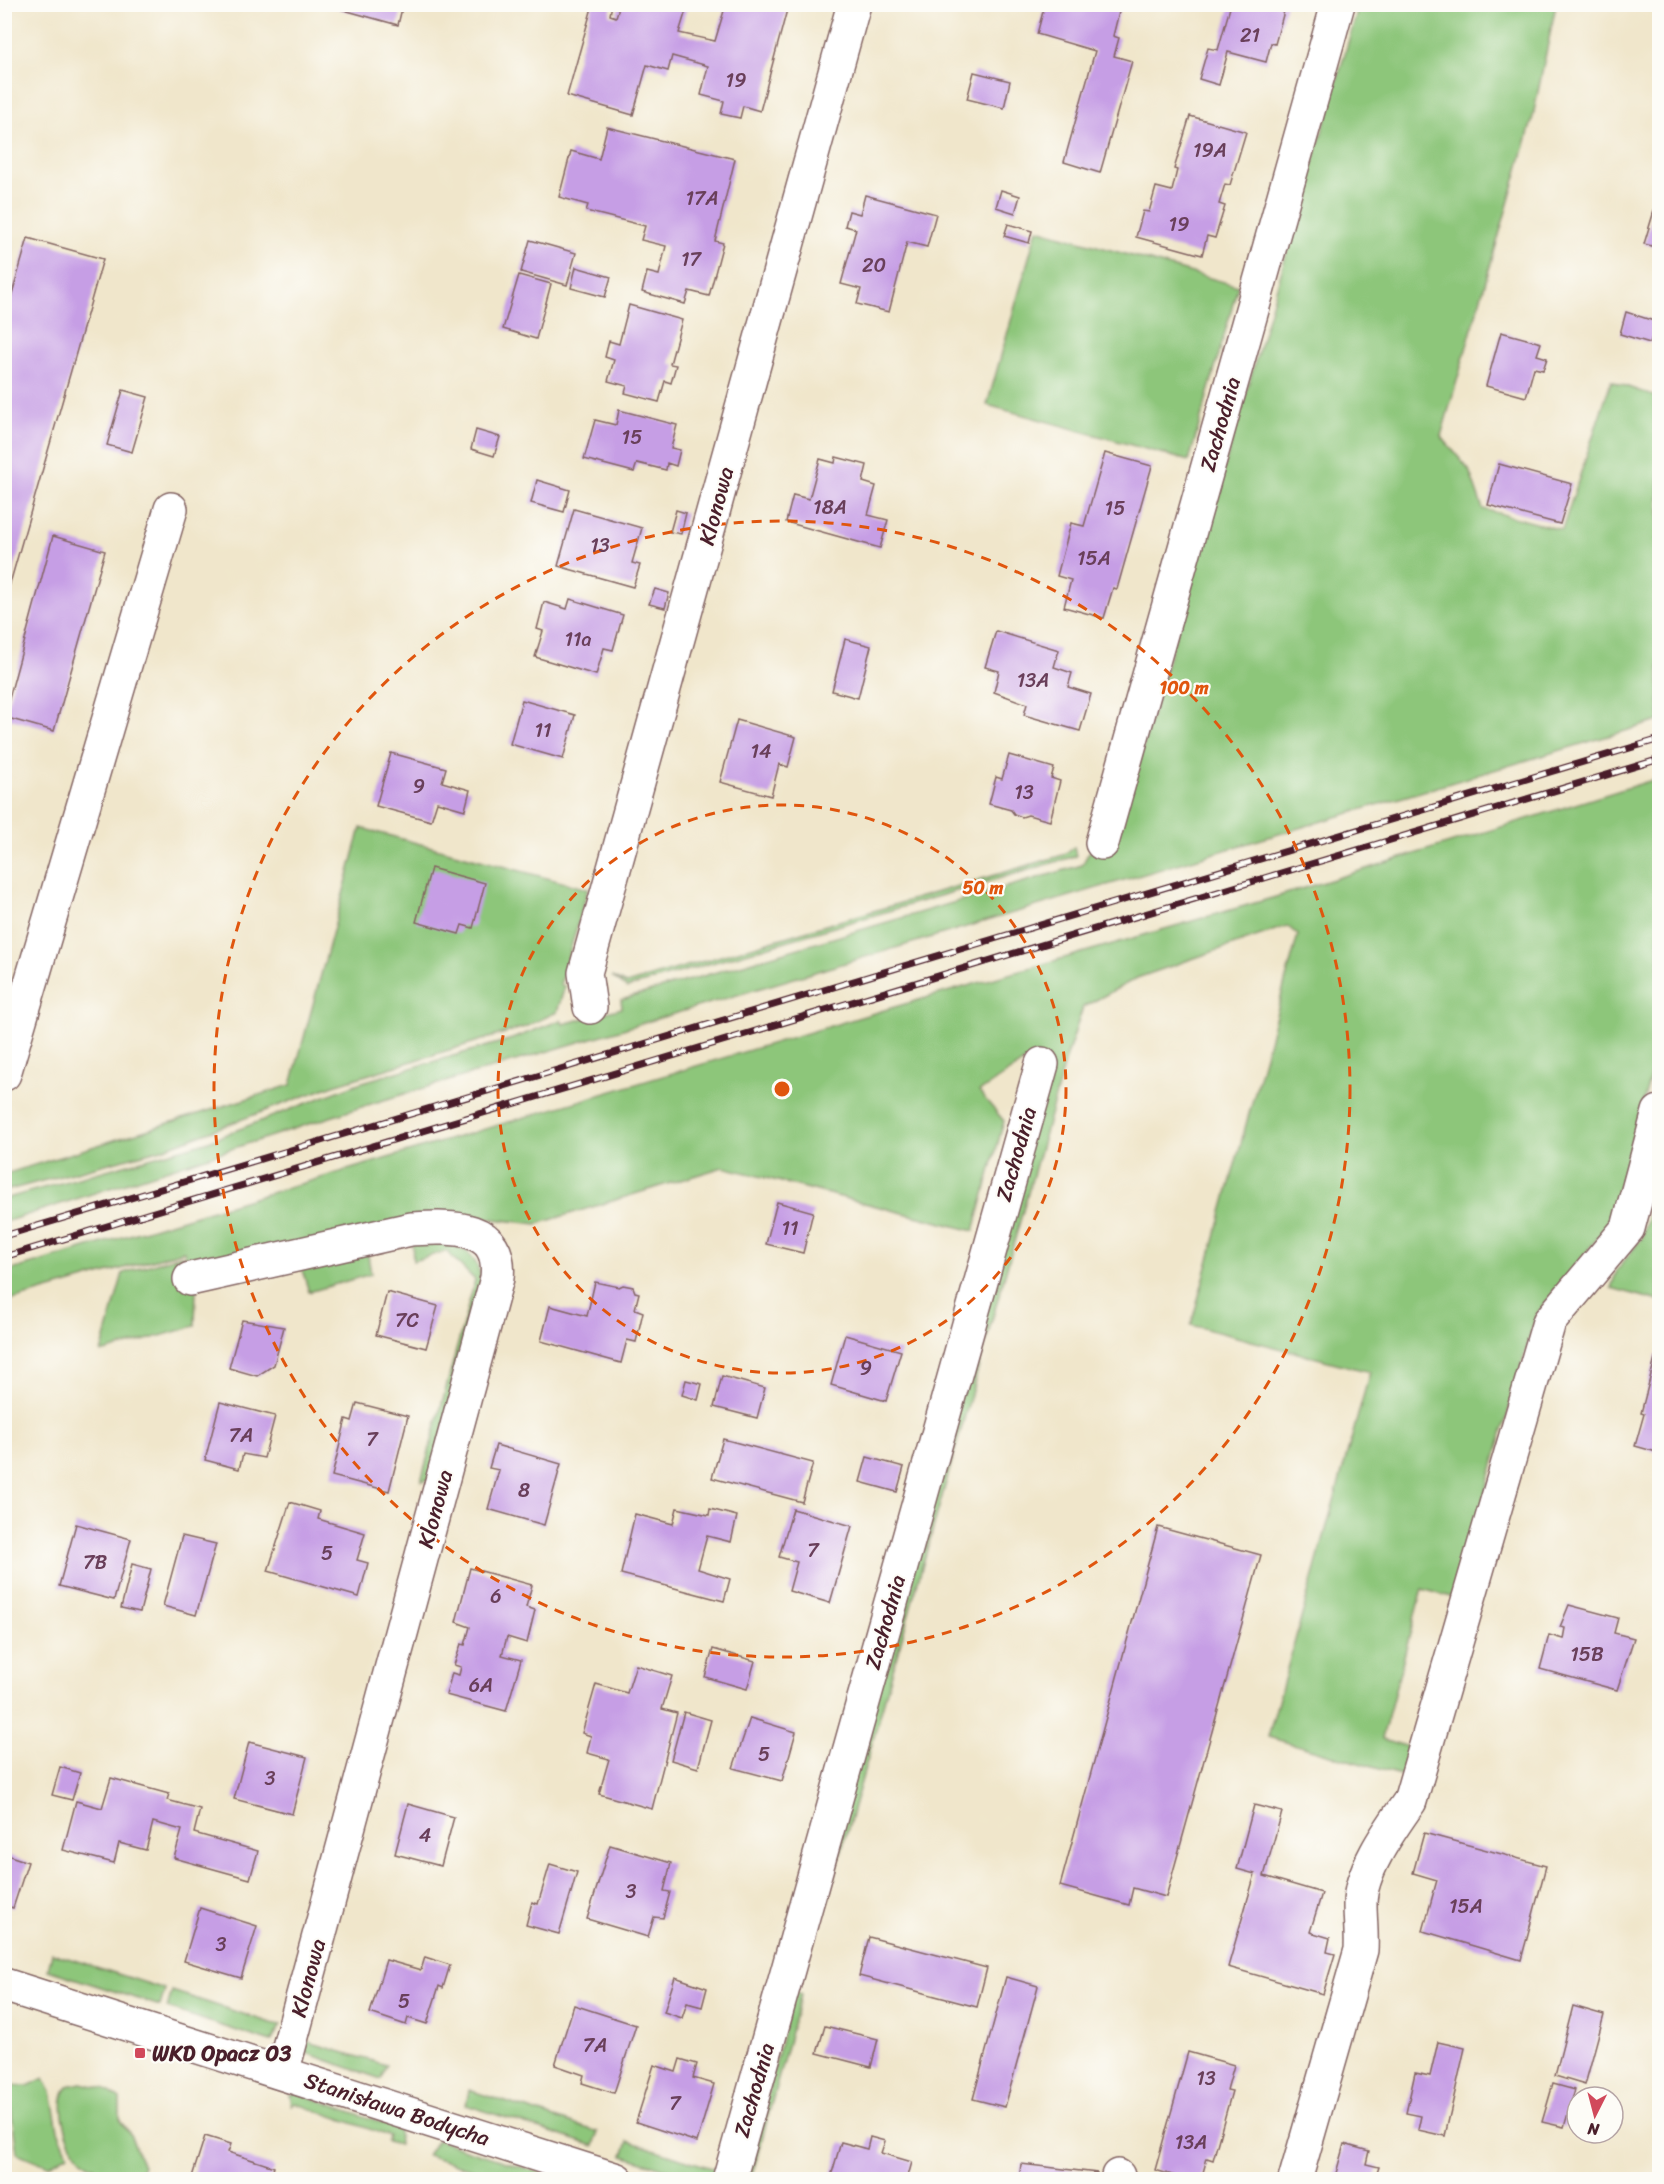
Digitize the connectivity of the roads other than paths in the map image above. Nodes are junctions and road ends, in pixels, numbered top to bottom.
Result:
1 (854, 4) edge
2 (1338, 4) edge
3 (171, 509) dead end
4 (1102, 843) dead end
5 (590, 1007) dead end
6 (1042, 1064) dead end
7 (4, 1074) edge
8 (1659, 1112) edge
9 (190, 1279) dead end
10 (4, 1985) edge
11 (282, 2073) junction
12 (617, 2180) edge
13 (729, 2180) edge
14 (1295, 2180) edge

1 - 5 street, Klonowa
2 - 4 street, Zachodnia
3 - 7 street
6 - 13 street, Zachodnia
8 - 14 street
9 - 11 street, Klonowa
10 - 11 street, Stanisława Bodycha
11 - 12 street, Stanisława Bodycha

